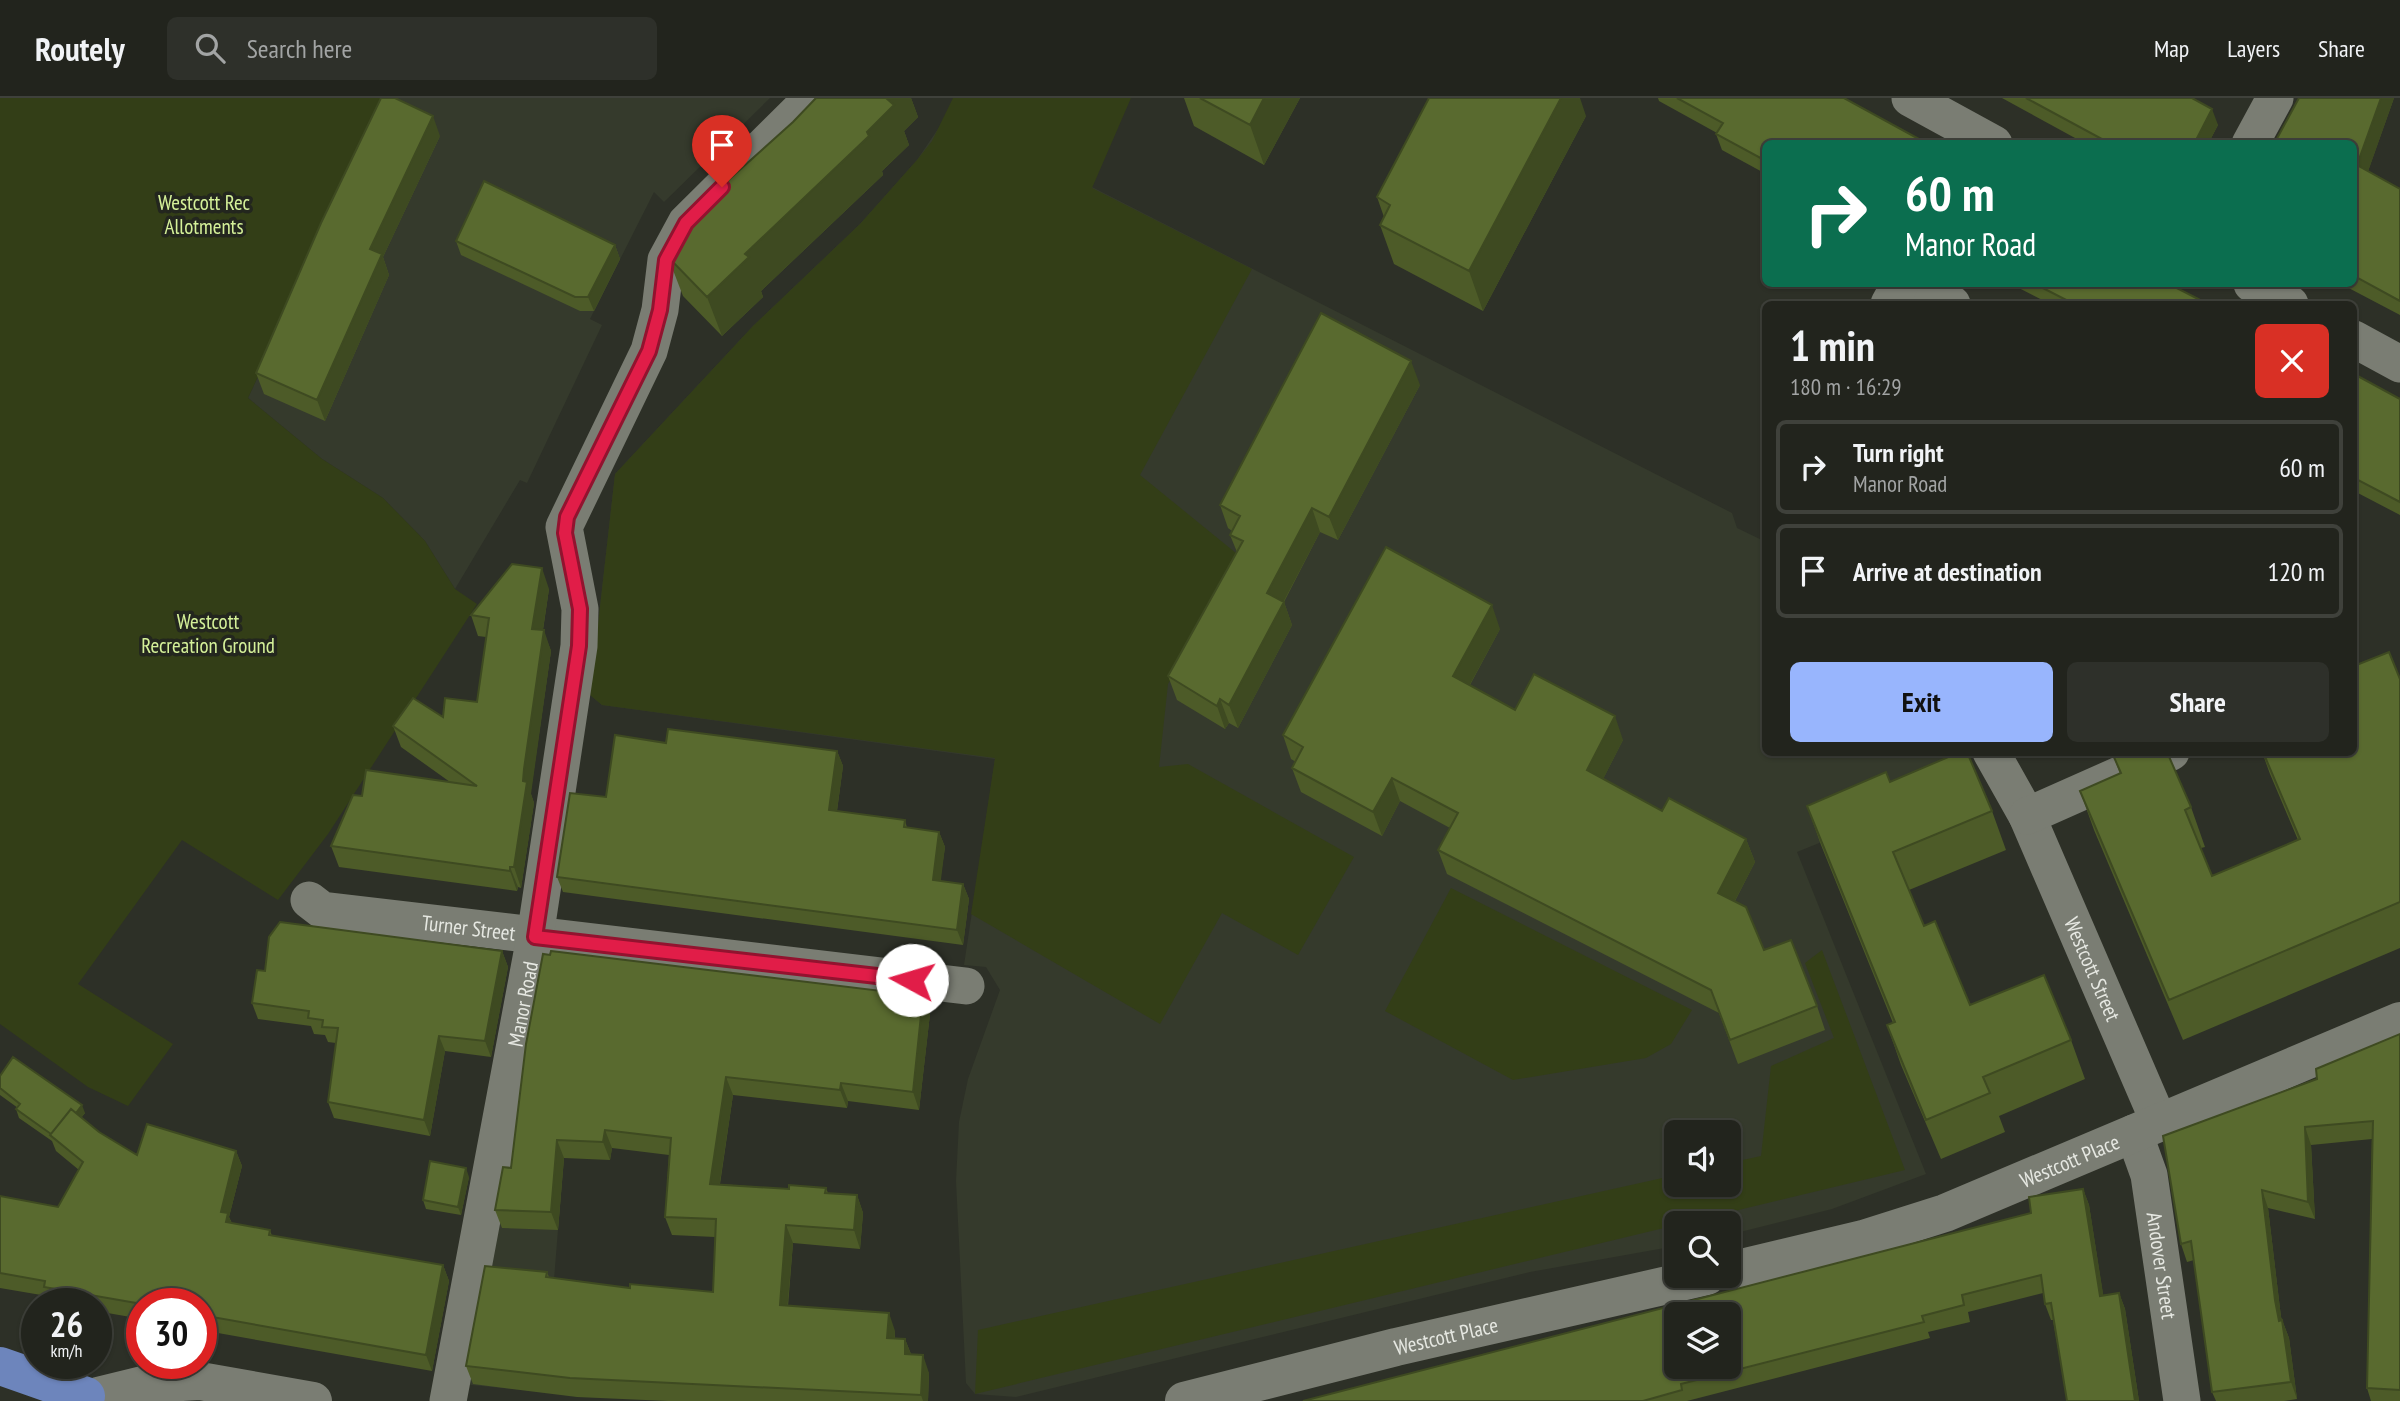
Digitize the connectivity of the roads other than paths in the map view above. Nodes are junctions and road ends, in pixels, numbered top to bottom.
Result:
1 (812, 98) edge
2 (1910, 98) edge
3 (2275, 98) edge
4 (1982, 140) edge
5 (2252, 140) edge
6 (1920, 287) edge
7 (2258, 287) edge
8 (1946, 301) edge
9 (2285, 301) edge
10 (2357, 341) edge
11 (2400, 364) edge
12 (1994, 756) edge
13 (2162, 756) edge
14 (2027, 816) junction
15 (309, 900) dead end
16 (535, 937) junction
17 (966, 986) dead end
18 (2400, 1021) edge
19 (2146, 1128) junction
20 (1741, 1267) edge
21 (1664, 1286) edge
22 (0, 1366) edge
23 (91, 1399) edge
24 (292, 1400) edge
25 (448, 1401) edge
26 (1184, 1401) edge
27 (2182, 1401) edge

1 - 16 street, Manor Road
2 - 4 street
3 - 5 street
6 - 8 street
7 - 9 street
10 - 11 street
12 - 14 street, Westcott Street
13 - 14 street
14 - 19 street, Westcott Street
15 - 16 street, Turner Street
16 - 17 street, Turner Street
16 - 25 street, Manor Road
18 - 19 main road, Westcott Place
19 - 20 main road, Westcott Place
19 - 27 street, Andover Street
21 - 26 main road, Westcott Place
22 - 23 main road
23 - 24 main road

